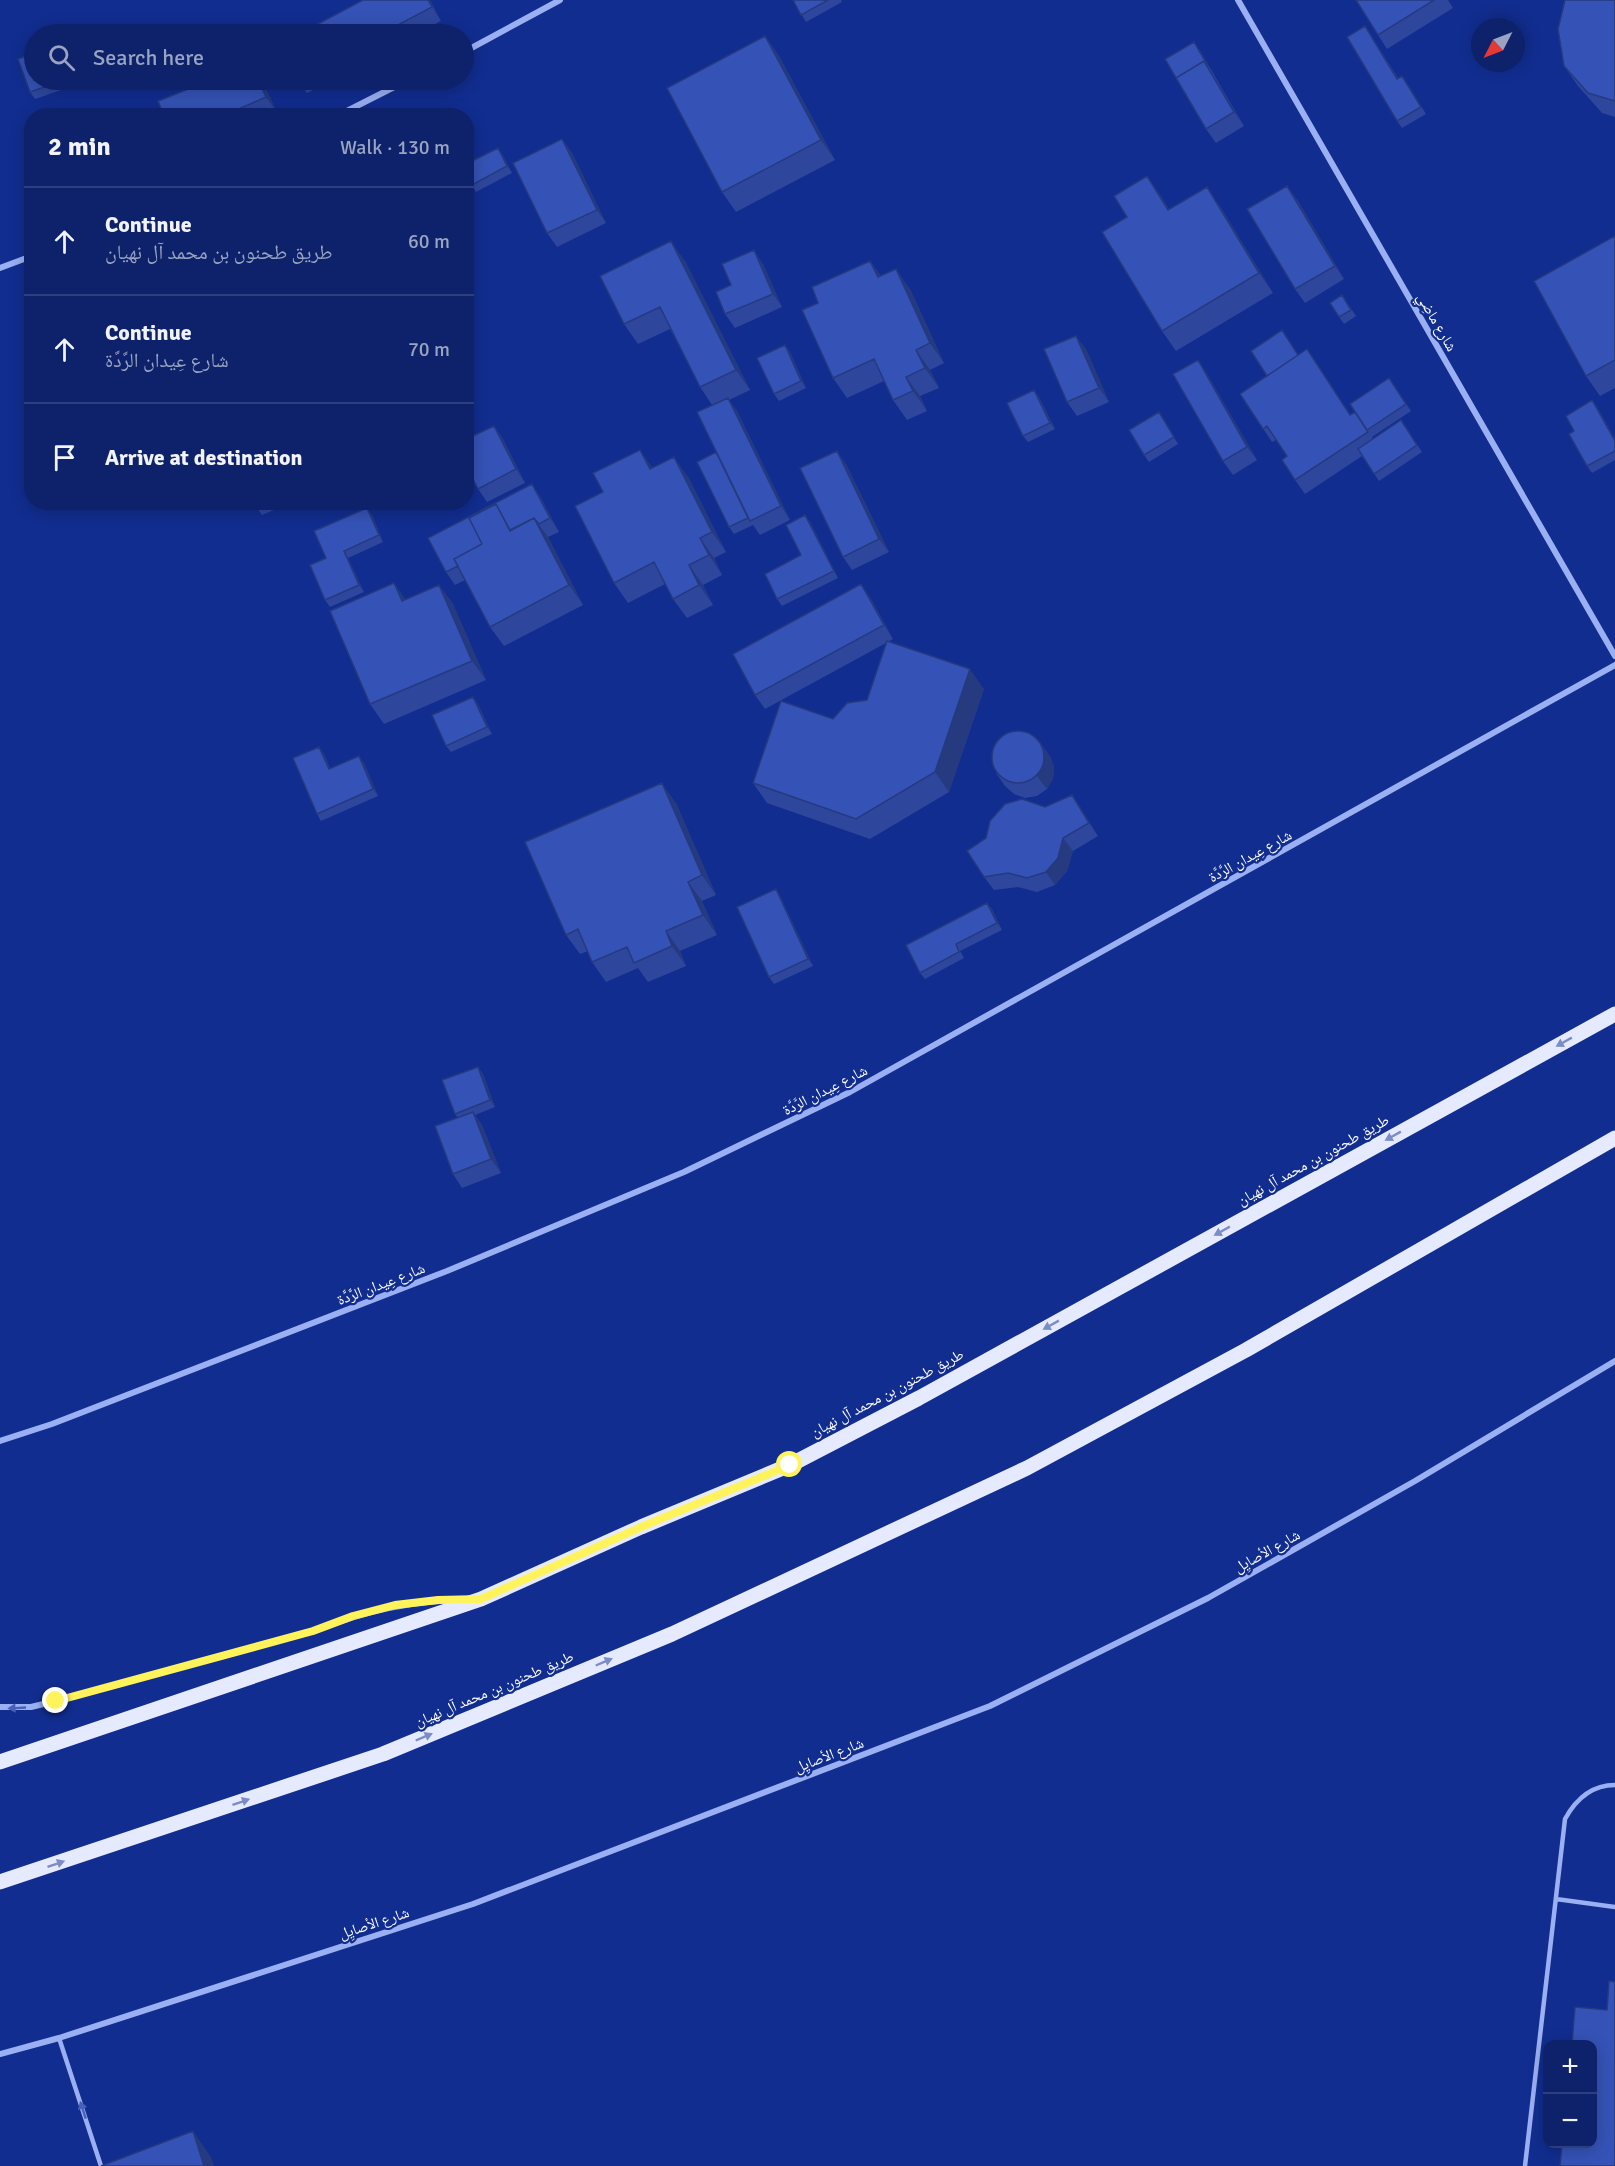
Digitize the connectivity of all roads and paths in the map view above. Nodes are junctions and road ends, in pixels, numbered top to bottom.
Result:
1 (560, 0) edge
2 (1238, 0) edge
3 (474, 47) edge
4 (388, 90) edge
5 (353, 108) edge
6 (24, 259) edge
7 (0, 268) edge
8 (1615, 656) edge
9 (1615, 665) edge
10 (1615, 1014) edge
11 (1615, 1138) edge
12 (1615, 1361) edge
13 (0, 1440) edge
14 (481, 1599) junction
15 (0, 1707) edge
16 (0, 1762) edge
17 (1615, 1785) edge
18 (0, 1882) edge
19 (1556, 1899) junction
20 (1615, 1907) edge
21 (59, 2038) junction
22 (0, 2054) edge
23 (101, 2166) edge
24 (1525, 2166) edge

1 - 3 street
2 - 8 street, شارع ماضِي
4 - 5 street
6 - 7 street
9 - 13 street, شارع عِيدان الرَّدَّة
10 -> 14 main road, طريق طحنون بن محمد آل نهيان
18 -> 11 main road, طريق طحنون بن محمد آل نهيان
12 - 21 street, شارع الأصايِل
14 -> 15 street
14 - 16 main road, طريق طحنون بن محمد آل نهيان
17 - 19 lane
19 - 20 lane
19 - 24 lane
21 - 22 street, شارع الأصايِل
23 -> 21 lane

